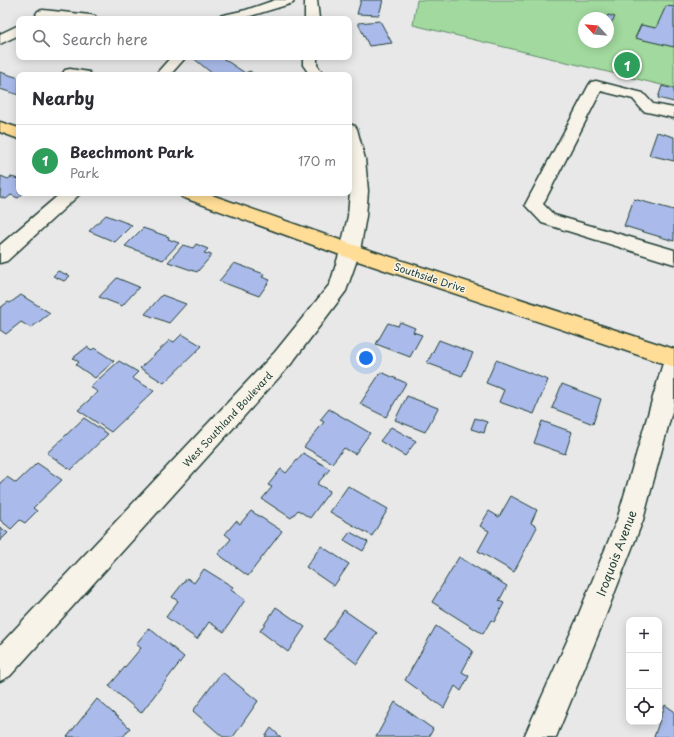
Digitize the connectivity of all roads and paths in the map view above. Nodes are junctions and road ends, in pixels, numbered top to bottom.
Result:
1 (288, 0) edge
2 (311, 0) edge
3 (37, 13) edge
4 (64, 16) edge
5 (237, 16) edge
6 (312, 16) edge
7 (16, 30) edge
8 (0, 40) edge
9 (176, 60) edge
10 (301, 60) edge
11 (312, 66) edge
12 (165, 72) edge
13 (674, 113) edge
14 (0, 127) edge
15 (16, 133) edge
16 (352, 140) edge
17 (69, 196) edge
18 (196, 196) edge
19 (350, 251) junction
20 (0, 256) edge
21 (674, 257) edge
22 (674, 358) edge
23 (674, 363) edge
24 (0, 666) edge
25 (540, 737) edge

1 - 5 street
2 - 6 street
3 - 4 street
7 - 8 street
9 - 12 street
10 - 11 street
13 - 21 street
14 - 15 main road
16 - 19 street, West Southland Boulevard
17 - 20 street
18 - 19 main road, Southside Drive
19 - 22 main road, Southside Drive
19 - 24 street, West Southland Boulevard
23 - 25 street, Iroquois Avenue

